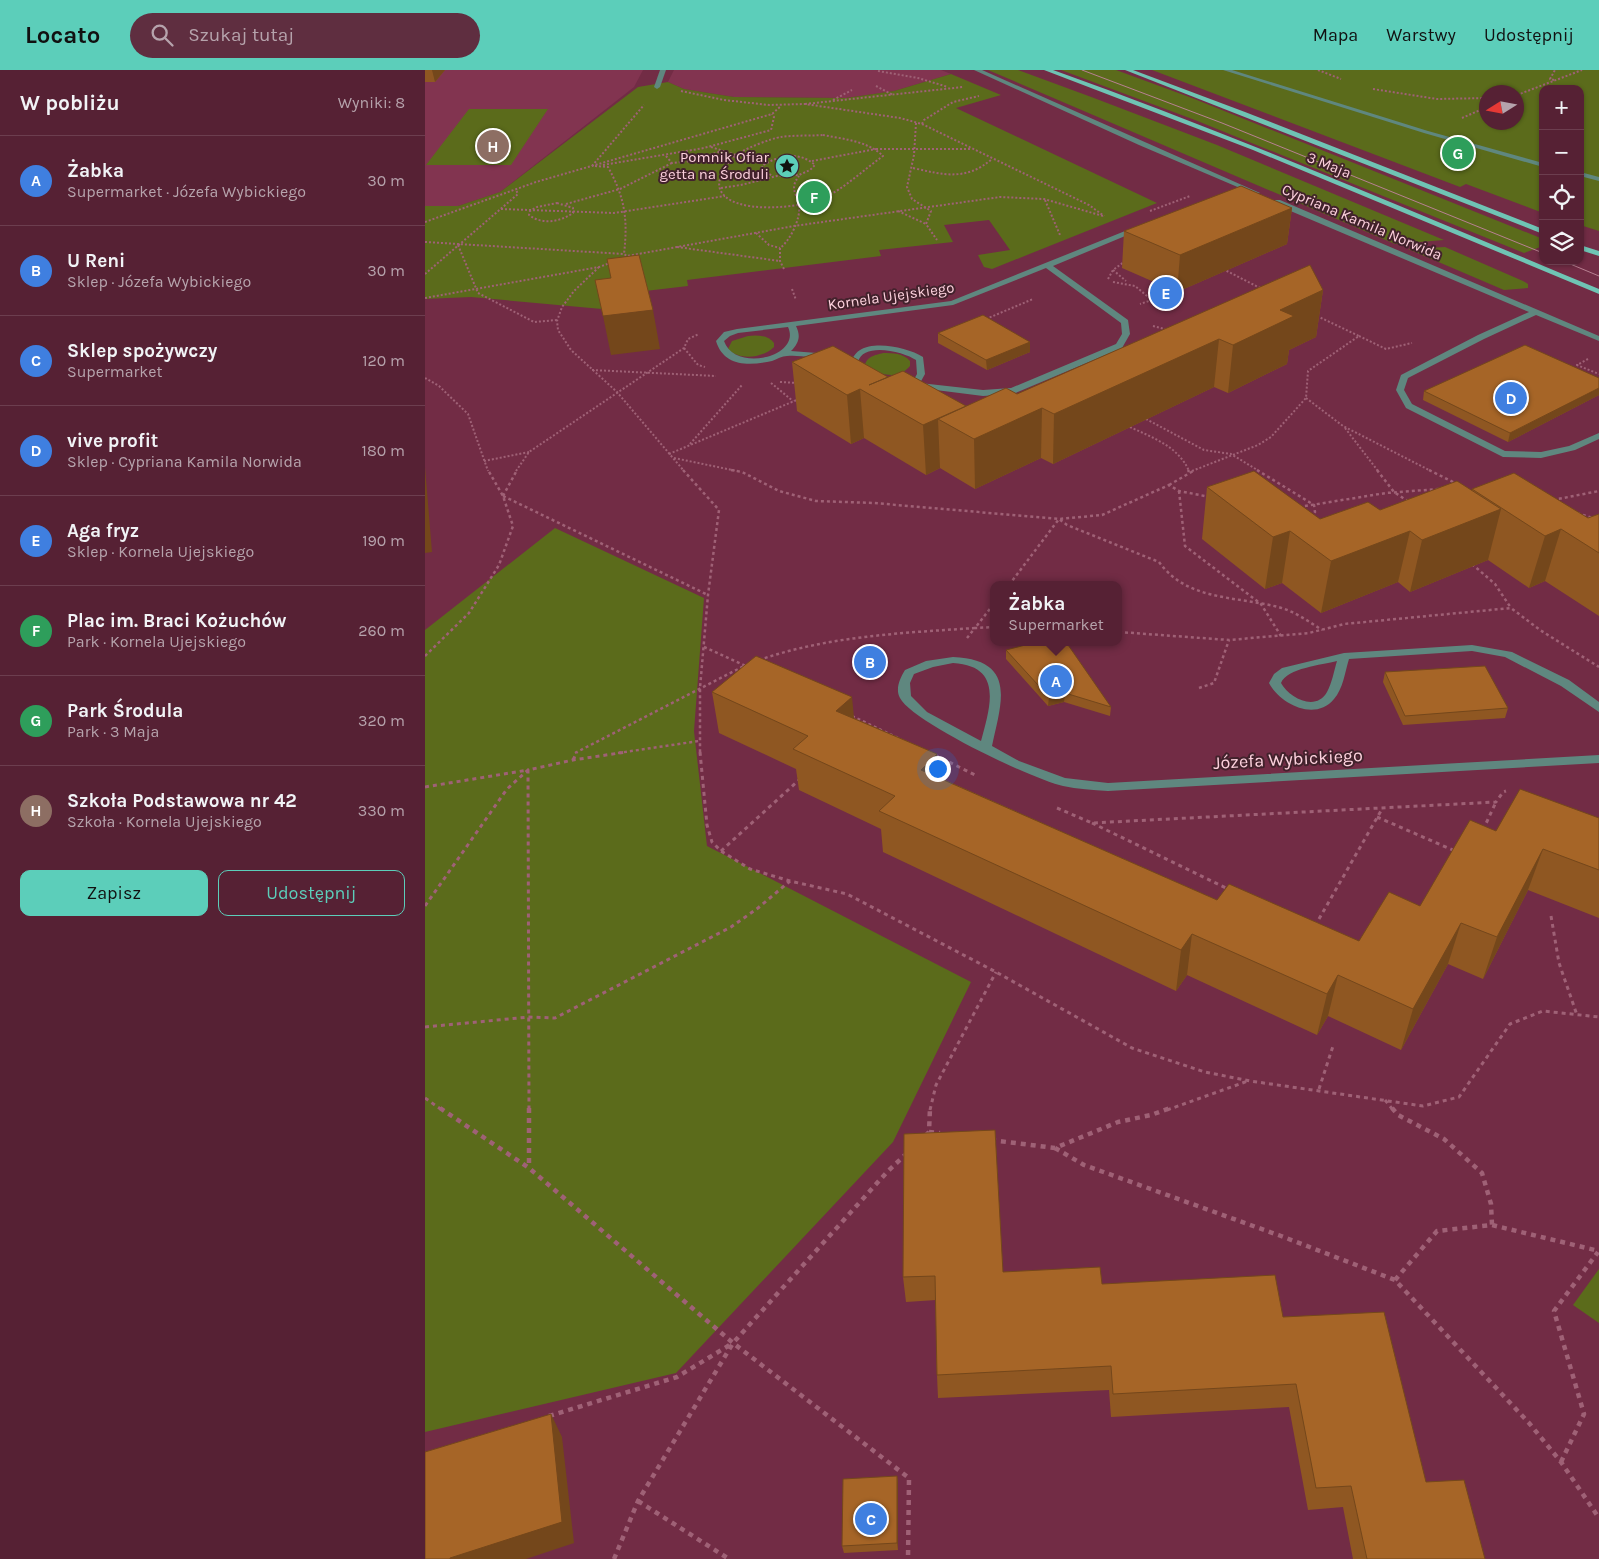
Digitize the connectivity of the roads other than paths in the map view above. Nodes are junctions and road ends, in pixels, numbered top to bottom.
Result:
1 (663, 70) edge
2 (977, 70) edge
3 (1047, 70) edge
4 (1128, 70) edge
5 (1226, 70) edge
6 (657, 86) road end
7 (1539, 164) edge
8 (1584, 175) edge
9 (1599, 179) edge
10 (1246, 188) junction
11 (1230, 194) edge
12 (1264, 196) edge
13 (1273, 200) edge
14 (1145, 227) edge
15 (1539, 230) edge
16 (1584, 248) edge
17 (1599, 254) edge
18 (1049, 266) junction
19 (1599, 292) edge
20 (1536, 312) junction
21 (791, 324) junction
22 (1599, 338) edge
23 (785, 353) junction
24 (834, 356) edge
25 (844, 357) edge
26 (854, 358) junction
27 (863, 379) edge
28 (1599, 436) edge
29 (1344, 656) junction
30 (1599, 708) edge
31 (985, 749) junction
32 (1599, 759) edge

1 - 6 street
2 - 10 street, Cypriana Kamila Norwida
3 - 19 main road, 3 Maja
4 - 15 main road, 3 Maja
5 - 7 street
8 - 9 street
10 - 11 street
10 - 12 street, Cypriana Kamila Norwida
13 - 20 street, Cypriana Kamila Norwida
14 - 18 street, Kornela Ujejskiego
16 - 17 main road
18 - 21 street, Kornela Ujejskiego
18 - 26 street
20 - 22 street, Cypriana Kamila Norwida
20 - 28 street
21 - 23 street
21 - 23 street, Kornela Ujejskiego
23 - 24 street, Kornela Ujejskiego
25 - 26 street
26 - 27 street
29 - 29 street
29 - 30 street
31 - 31 street, Józefa Wybickiego
31 - 32 street, Józefa Wybickiego

